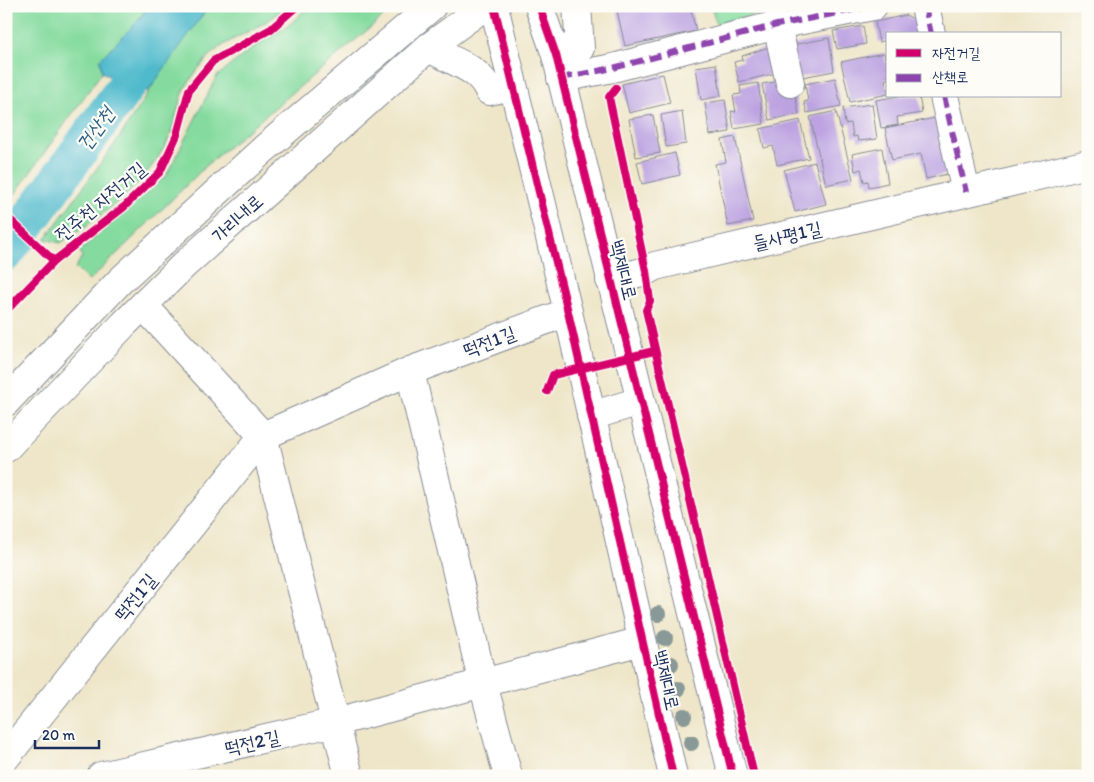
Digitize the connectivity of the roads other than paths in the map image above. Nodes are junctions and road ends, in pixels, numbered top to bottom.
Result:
1 (432, 6) edge
2 (485, 6) edge
3 (494, 6) edge
4 (539, 6) edge
5 (577, 6) edge
6 (873, 6) edge
7 (925, 6) edge
8 (777, 25) junction
9 (931, 32) edge
10 (430, 47) junction
11 (559, 67) junction
12 (790, 83) dead end
13 (512, 86) junction
14 (944, 98) edge
15 (1088, 164) edge
16 (966, 192) junction
17 (610, 280) junction
18 (143, 305) junction
19 (568, 312) junction
20 (410, 371) junction
21 (640, 401) junction
22 (6, 402) edge
23 (591, 416) junction
24 (263, 436) junction
25 (6, 448) edge
26 (642, 641) junction
27 (483, 684) junction
28 (336, 722) junction
29 (6, 757) edge
30 (169, 769) edge
31 (101, 776) edge
32 (349, 776) edge
33 (508, 776) edge
34 (673, 776) edge
35 (733, 776) edge

1 - 22 street, 가리내로
2 - 10 street, 가리내로
3 - 13 street, 백제대로
4 - 11 street, 백제대로
5 - 11 street
6 - 8 street
7 - 9 street
8 - 11 street
8 - 12 street
10 - 13 street
10 - 18 street, 가리내로
11 - 17 street, 백제대로
13 - 19 street, 백제대로
14 - 16 street
15 - 16 street, 들사평1길
16 - 17 street, 들사평1길
17 - 21 street, 백제대로
18 - 24 street
18 - 25 street, 가리내로
19 - 20 street, 떡전1길
19 - 23 street, 백제대로
20 - 24 street, 떡전1길
20 - 27 street
21 - 23 street
21 - 35 street, 백제대로
23 - 26 street, 백제대로
24 - 28 street
24 - 29 street, 떡전1길
26 - 27 street, 떡전2길
26 - 34 street, 백제대로
27 - 28 street, 떡전2길
27 - 33 street
28 - 30 street, 떡전2길
28 - 32 street
30 - 31 street, 떡전2길

